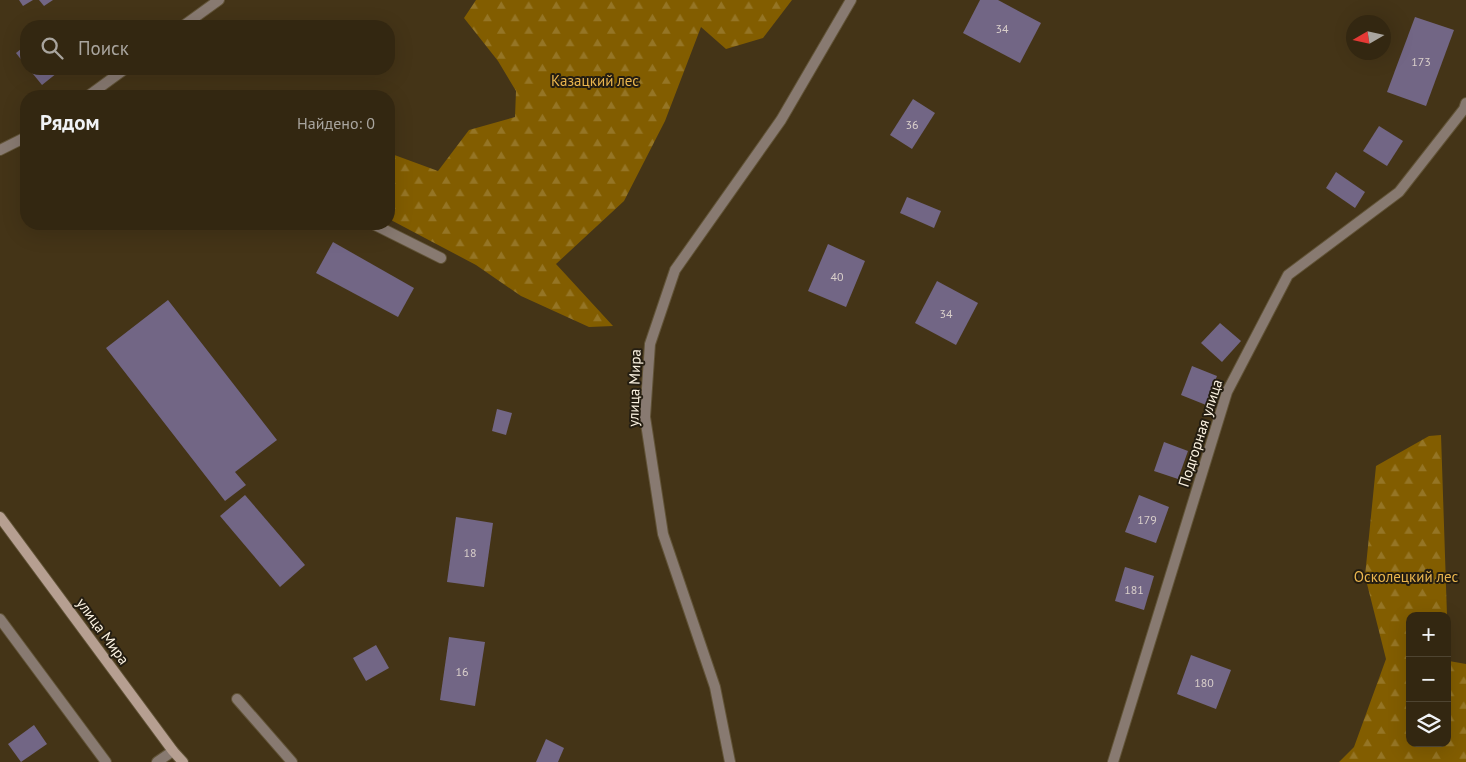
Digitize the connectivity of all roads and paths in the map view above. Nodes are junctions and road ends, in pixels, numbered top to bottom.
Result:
1 (219, 0) edge
2 (851, 0) edge
3 (191, 20) edge
4 (117, 75) edge
5 (96, 90) edge
6 (1466, 103) edge
7 (20, 140) edge
8 (0, 150) edge
9 (385, 230) edge
10 (441, 258) dead end
11 (0, 517) edge
12 (0, 619) edge
13 (237, 700) dead end
14 (172, 751) junction
15 (106, 762) edge
16 (157, 762) edge
17 (183, 762) edge
18 (292, 762) edge
19 (730, 762) edge
20 (1113, 762) edge

1 - 3 street
2 - 19 street, улица Мира
4 - 5 street
6 - 20 street, Подгорная улица
7 - 8 street
9 - 10 street
11 - 14 main road, улица Мира
12 - 15 street
13 - 18 street
14 - 16 street
14 - 17 main road, улица Мира

